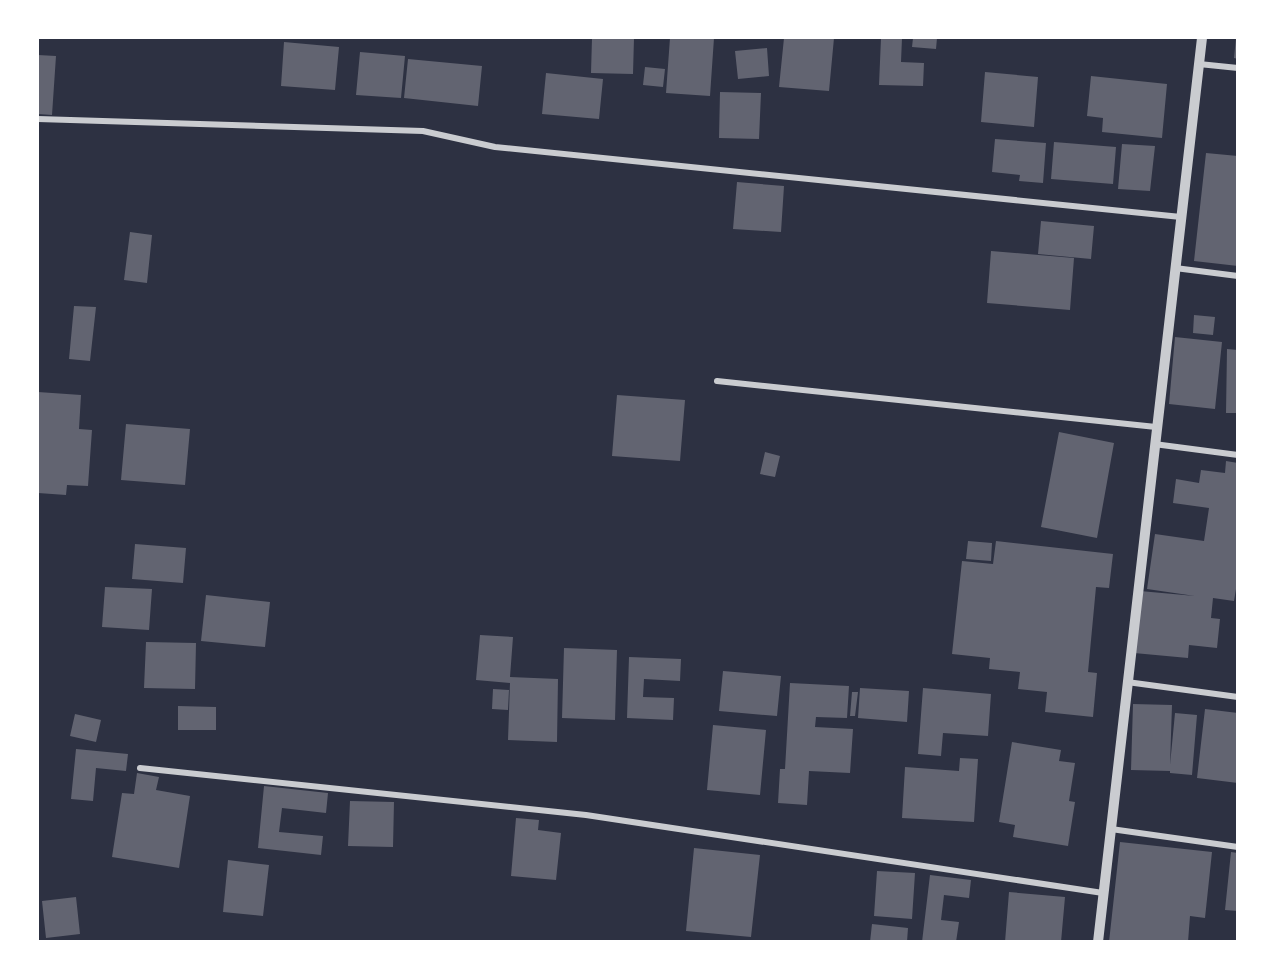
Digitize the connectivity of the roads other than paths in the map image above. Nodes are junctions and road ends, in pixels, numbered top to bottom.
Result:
1 (1202, 38) edge
2 (1199, 64) junction
3 (1238, 68) edge
4 (38, 119) edge
5 (1181, 217) junction
6 (1175, 268) junction
7 (1238, 276) edge
8 (717, 381) dead end
9 (1156, 427) junction
10 (1154, 444) junction
11 (1238, 455) edge
12 (1128, 682) junction
13 (1238, 697) edge
14 (140, 768) dead end
15 (1111, 829) junction
16 (1238, 847) edge
17 (1103, 893) junction
18 (1098, 942) edge

1 - 2 street
2 - 3 street
2 - 5 street
4 - 5 street
5 - 6 street
6 - 7 street
6 - 9 street
8 - 9 street
9 - 10 street
10 - 11 street
10 - 12 street
12 - 13 street
12 - 15 street
14 - 17 street
15 - 16 street
15 - 17 street
17 - 18 street

